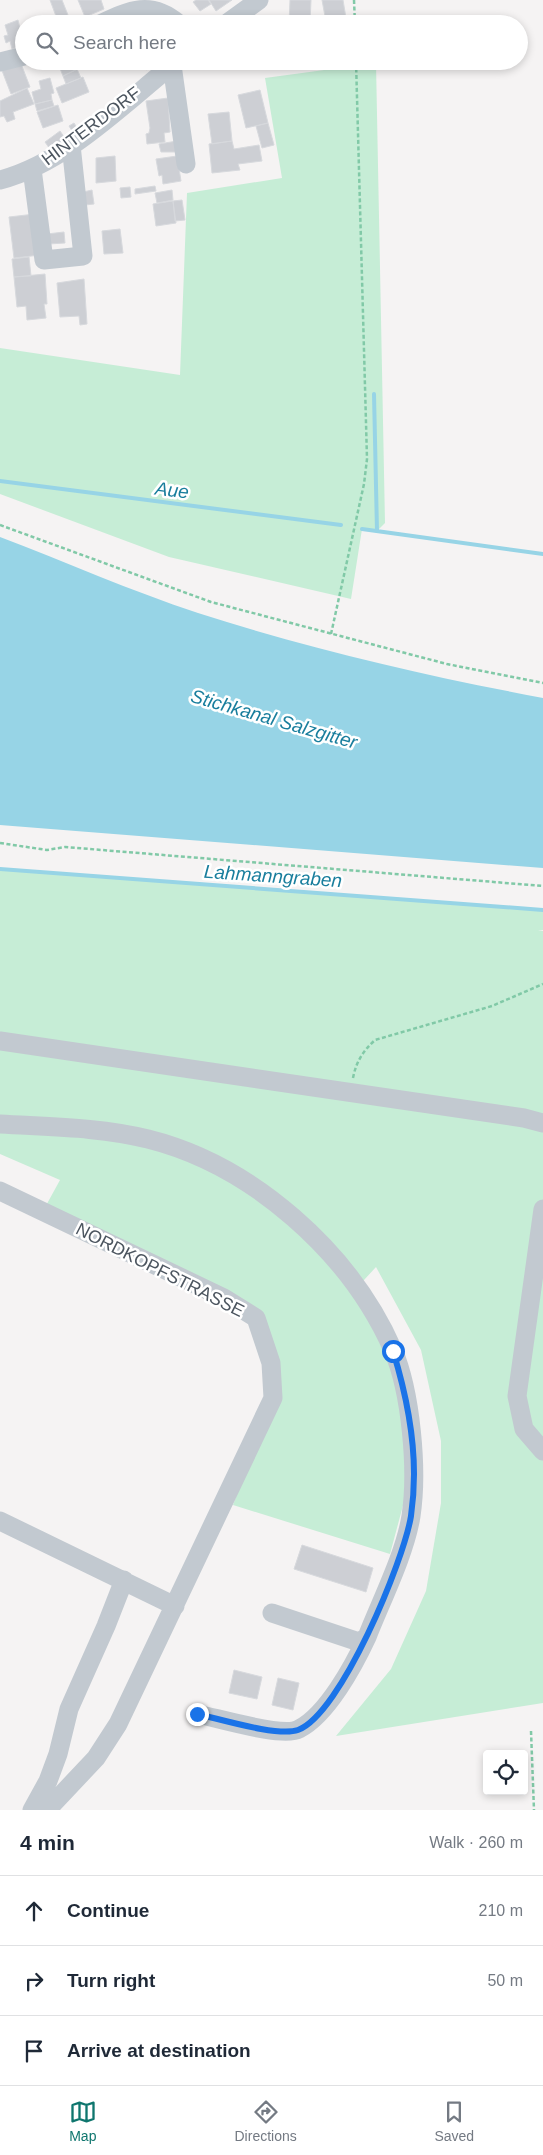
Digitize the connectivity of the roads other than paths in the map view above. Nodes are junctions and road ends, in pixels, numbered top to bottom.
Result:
1 (258, 0) edge
2 (119, 15) edge
3 (166, 15) edge
4 (238, 15) edge
5 (15, 58) edge
6 (0, 62) edge
7 (165, 70) edge
8 (175, 70) edge
9 (71, 145) junction
10 (186, 164) dead end
11 (32, 169) junction
12 (0, 180) edge
13 (0, 1041) edge
14 (524, 1118) junction
15 (543, 1122) edge
16 (0, 1124) edge
17 (543, 1139) edge
18 (0, 1191) edge
19 (543, 1209) edge
20 (543, 1450) edge
21 (0, 1521) edge
22 (124, 1580) junction
23 (175, 1606) junction
24 (272, 1613) dead end
25 (367, 1637) junction
26 (197, 1714) dead end
27 (32, 1810) edge
28 (47, 1810) edge

1 - 4 street
2 - 3 street
5 - 6 street
7 - 9 street, HINTERDORF
8 - 10 street
9 - 11 street, HINTERDORF
9 - 11 street
11 - 12 street, HINTERDORF
13 - 14 street
14 - 15 street
14 - 17 street
16 - 25 street
18 - 23 street, NORDKOPFSTRASSE
19 - 20 street
21 - 22 street
22 - 23 street
22 - 27 street
23 - 28 street, NORDKOPFSTRASSE
24 - 25 street
25 - 26 street

